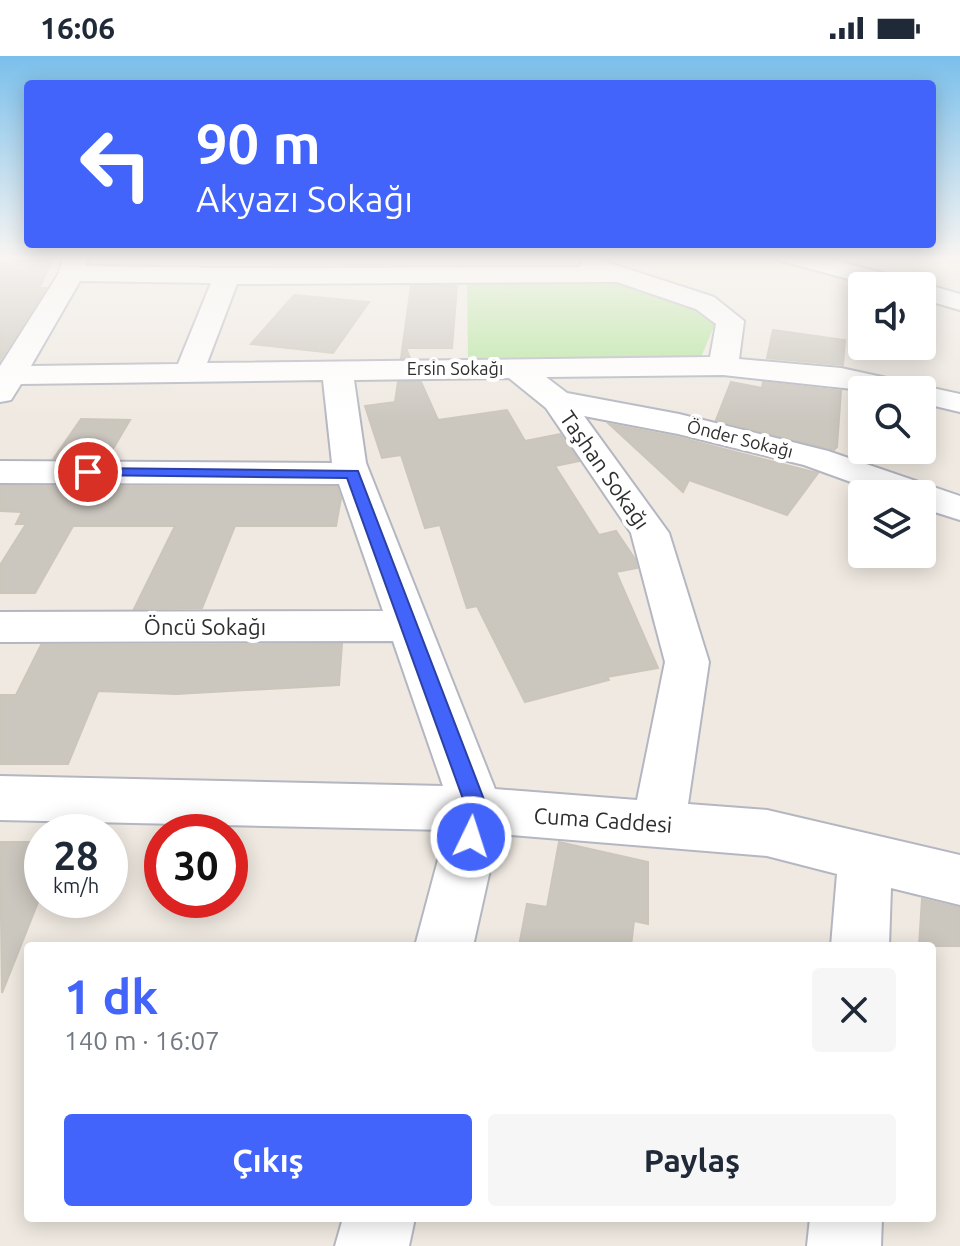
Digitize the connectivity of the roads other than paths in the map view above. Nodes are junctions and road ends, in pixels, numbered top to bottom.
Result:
1 (46, 311) edge
2 (220, 311) edge
3 (715, 311) edge
4 (723, 366) junction
5 (337, 369) junction
6 (517, 369) junction
7 (190, 370) junction
8 (848, 378) edge
9 (4, 381) edge
10 (936, 397) edge
11 (557, 401) junction
12 (960, 403) edge
13 (0, 472) edge
14 (353, 474) junction
15 (878, 480) edge
16 (936, 501) edge
17 (960, 509) edge
18 (409, 626) junction
19 (0, 627) edge
20 (0, 798) edge
21 (477, 810) junction
22 (659, 824) junction
23 (865, 857) junction
24 (960, 880) edge
25 (445, 942) edge
26 (860, 942) edge
27 (378, 1222) edge
28 (846, 1222) edge
29 (372, 1246) edge
30 (844, 1246) edge

1 - 9 street
2 - 7 street
3 - 4 street
4 - 6 street, Ersin Sokağı
4 - 8 street, Ersin Sokağı
5 - 6 street, Ersin Sokağı
5 - 7 street, Ersin Sokağı
5 - 14 street
6 - 11 street, Taşhan Sokağı
7 - 9 street, Ersin Sokağı
10 - 12 street
11 - 15 street, Önder Sokağı
11 - 22 street, Taşhan Sokağı
13 - 14 street
14 - 18 street
16 - 17 street, Önder Sokağı
18 - 19 street, Öncü Sokağı
18 - 21 street
20 - 21 street, Cuma Caddesi
21 - 22 street, Cuma Caddesi
21 - 25 street
22 - 23 street, Cuma Caddesi
23 - 24 street, Cuma Caddesi
23 - 26 street
27 - 29 street
28 - 30 street

